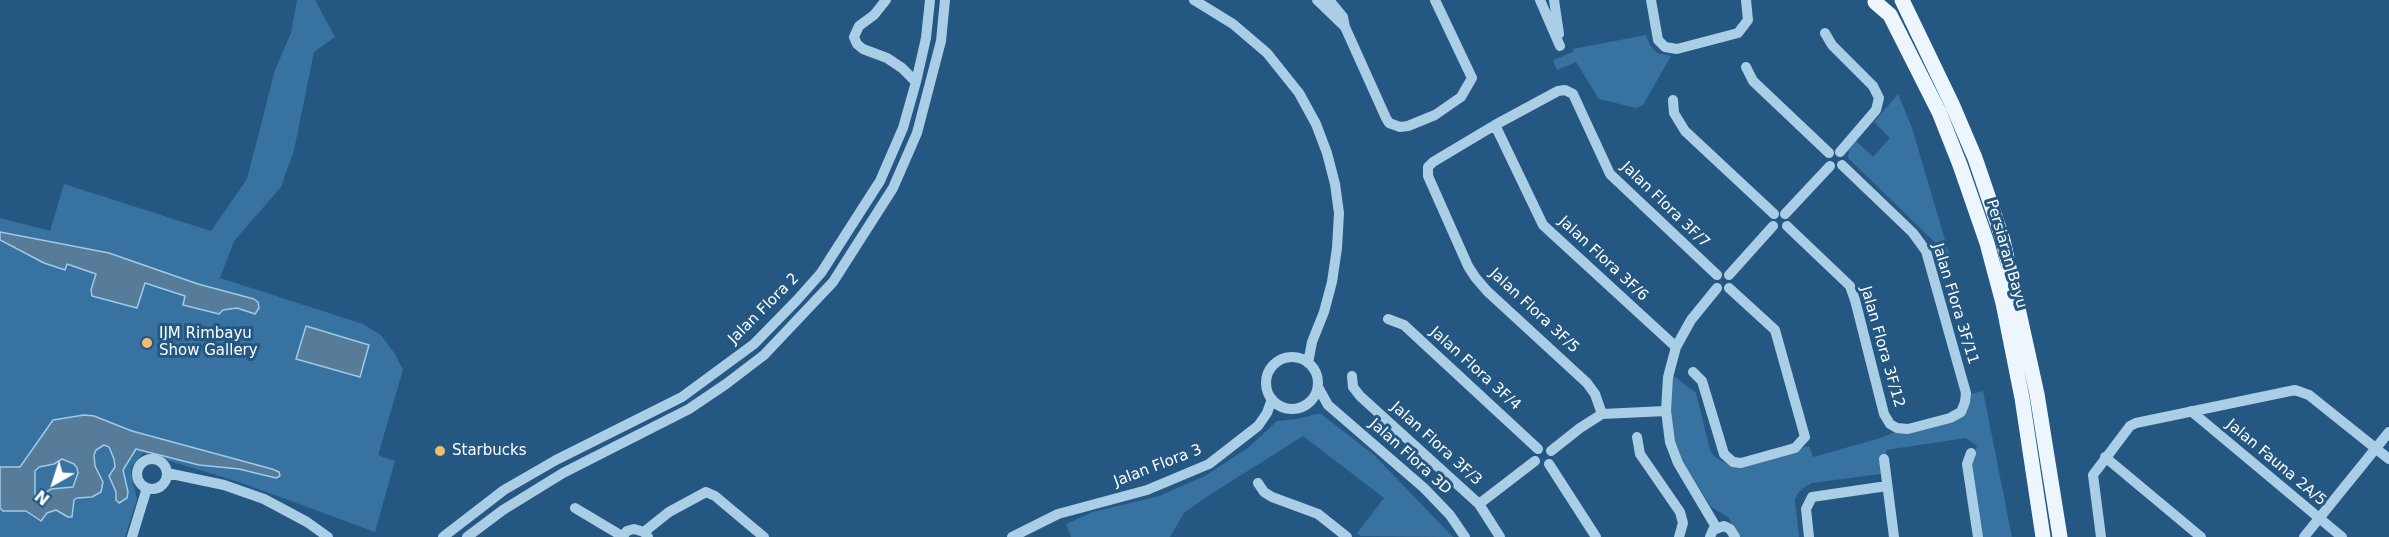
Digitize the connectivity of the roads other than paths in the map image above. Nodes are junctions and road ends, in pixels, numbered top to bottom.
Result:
1 (886, 0) edge
2 (930, 0) edge
3 (945, 0) edge
4 (1194, 0) edge
5 (1317, 0) edge
6 (1329, 0) edge
7 (1435, 0) edge
8 (1540, 0) edge
9 (1554, 0) edge
10 (1651, 0) edge
11 (1746, 0) edge
12 (1902, 0) edge
13 (1874, 1) edge
14 (1211, 4) edge
15 (1346, 27) junction
16 (1825, 33) dead end
17 (1746, 67) dead end
18 (916, 82) junction
19 (1673, 100) dead end
20 (1495, 125) junction
21 (1835, 153) junction
22 (1842, 165) junction
23 (1830, 166) junction
24 (1780, 214) junction
25 (1773, 226) junction
26 (1787, 226) junction
27 (1717, 275) junction
28 (1729, 275) junction
29 (1717, 288) junction
30 (1729, 288) junction
31 (1388, 319) dead end
32 (1312, 342) junction
33 (1676, 347) junction
34 (1293, 358) junction
35 (1308, 363) junction
36 (1693, 372) dead end
37 (1352, 376) dead end
38 (1318, 387) junction
39 (1272, 399) junction
40 (1310, 402) junction
41 (1328, 405) junction
42 (1285, 408) junction
43 (1666, 411) junction
44 (2191, 411) junction
45 (1267, 413) junction
46 (1602, 414) junction
47 (1929, 424) joint
48 (2389, 432) edge
49 (1637, 437) dead end
50 (2376, 448) junction
51 (1538, 450) junction
52 (1551, 451) junction
53 (1971, 453) dead end
54 (2106, 457) junction
55 (1884, 459) dead end
56 (2389, 459) edge
57 (1535, 461) junction
58 (1550, 464) junction
59 (167, 473) junction
60 (1258, 483) dead end
61 (1887, 486) junction
62 (147, 488) junction
63 (1479, 504) junction
64 (575, 508) dead end
65 (2319, 518) junction
66 (1713, 532) edge
67 (646, 534) edge
68 (132, 537) edge
69 (328, 537) edge
70 (443, 537) edge
71 (467, 537) edge
72 (622, 537) edge
73 (764, 537) edge
74 (1012, 537) edge
75 (1347, 537) edge
76 (1465, 537) edge
77 (1500, 537) edge
78 (1596, 537) edge
79 (1679, 537) edge
80 (1735, 537) edge
81 (1809, 537) edge
82 (1894, 537) edge
83 (1978, 537) edge
84 (2043, 537) edge
85 (2060, 537) edge
86 (2101, 537) edge
87 (2201, 537) edge
88 (2304, 537) edge
89 (2342, 537) edge

1 - 18 street
2 - 18 street, Jalan Flora 2
3 - 71 street, Jalan Flora 2
4 - 14 street, Jalan Flora 3
5 - 15 street
6 - 15 street
7 - 15 street
8 - 9 street
10 - 11 street
12 - 85 main road, Persiaran Bayu
13 - 84 main road, Persiaran Bayu
14 - 32 street, Jalan Flora 3
16 - 21 street
17 - 21 street
18 - 70 street, Jalan Flora 2
19 - 24 street
20 - 27 street, Jalan Flora 3F/7
20 - 33 street, Jalan Flora 3F/6
20 - 46 street, Jalan Flora 3F/5
21 - 22 street
21 - 23 street
22 - 23 street
22 - 47 street, Jalan Flora 3F/11
23 - 24 street
24 - 25 street
24 - 26 street
25 - 26 street
25 - 28 street
26 - 47 street, Jalan Flora 3F/12
27 - 28 street
27 - 29 street
28 - 30 street
29 - 30 street
29 - 33 street
30 - 36 street
31 - 51 street, Jalan Flora 3F/4
32 - 34 street, Jalan Flora 3
32 - 35 street, Jalan Flora 3
33 - 43 street
34 - 35 street
34 - 39 street, Jalan Flora 3
35 - 38 street
37 - 63 street, Jalan Flora 3F/3
38 - 40 street
38 - 41 street, Jalan Flora 3D
39 - 42 street
39 - 45 street, Jalan Flora 3
40 - 41 street
40 - 42 street
41 - 76 street, Jalan Flora 3D
42 - 45 street
43 - 46 street
43 - 66 street
44 - 50 street
44 - 54 street
44 - 65 street, Jalan Fauna 2A/5
45 - 74 street, Jalan Flora 3
46 - 52 street
48 - 50 street
49 - 79 street
50 - 56 street
50 - 65 street
51 - 52 street
51 - 57 street
52 - 58 street
53 - 83 street
54 - 86 street
54 - 87 street
55 - 61 street
57 - 58 street
57 - 63 street
58 - 78 street
59 - 62 street
59 - 62 street
59 - 69 street
60 - 75 street
61 - 81 street
61 - 82 street
62 - 68 street
63 - 77 street, Jalan Flora 3F/3
64 - 72 street
65 - 88 street
65 - 89 street, Jalan Fauna 2A/5
66 - 80 street
67 - 72 street
67 - 73 street

